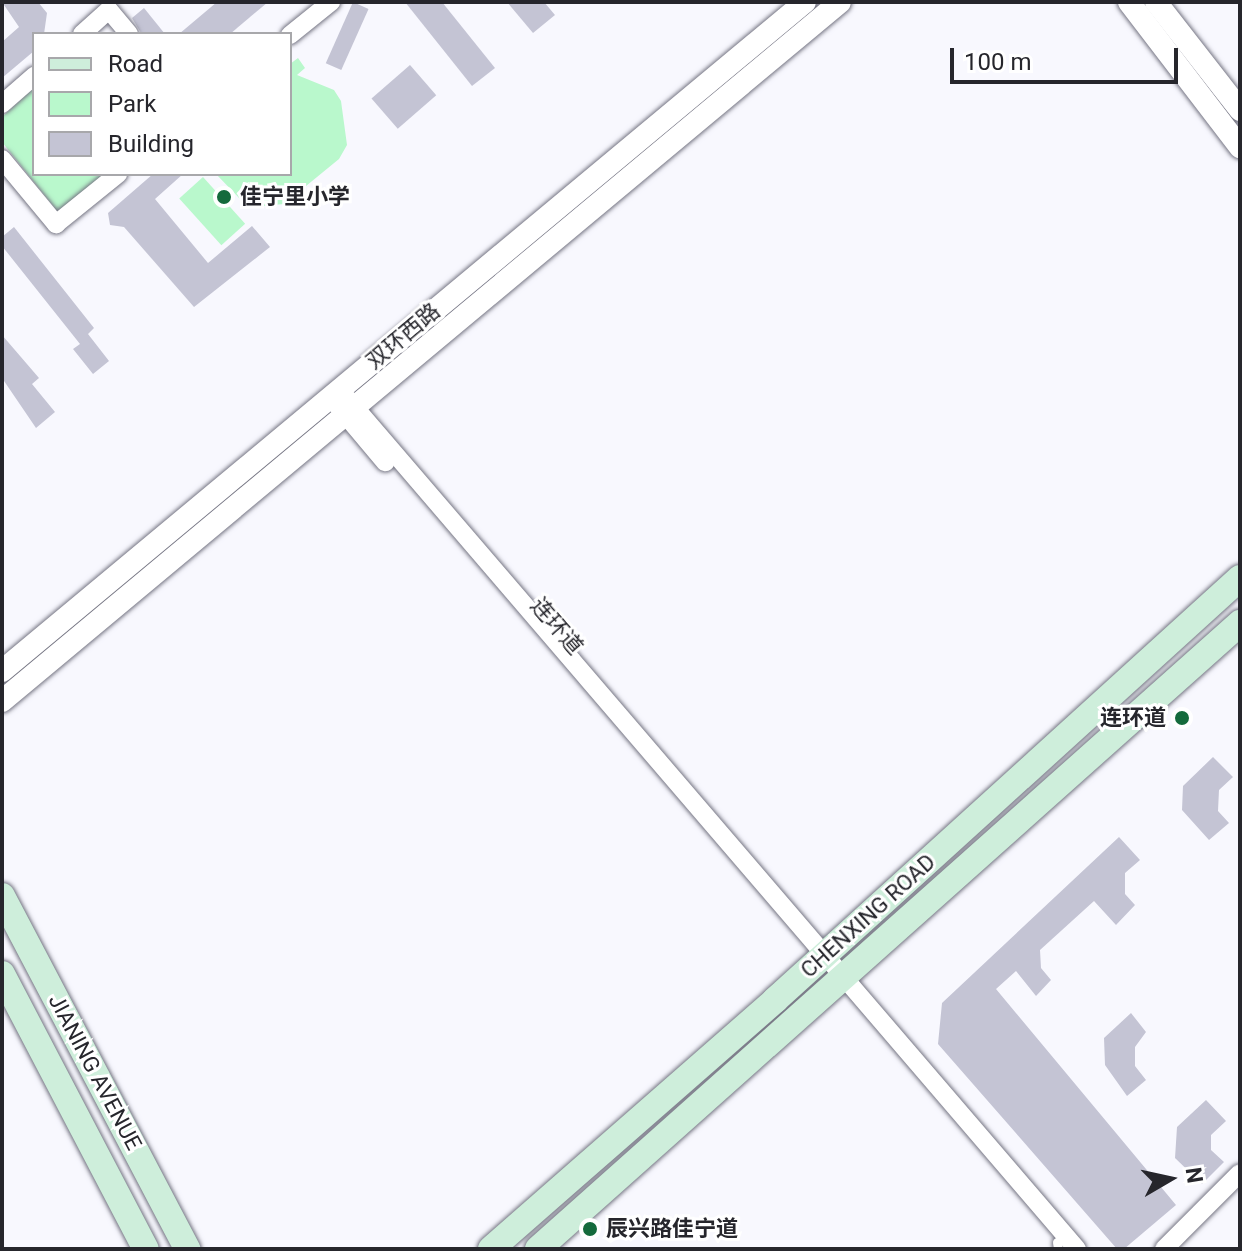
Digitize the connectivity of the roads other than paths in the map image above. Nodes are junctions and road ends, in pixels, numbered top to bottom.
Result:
1 (331, 2) edge
2 (805, 2) edge
3 (840, 2) edge
4 (1129, 2) edge
5 (1156, 2) edge
6 (84, 32) edge
7 (127, 32) edge
8 (292, 33) edge
9 (32, 78) edge
10 (1229, 99) edge
11 (2, 104) edge
12 (1240, 147) edge
13 (2, 159) edge
14 (116, 176) edge
15 (335, 393) junction
16 (351, 412) junction
17 (1240, 578) edge
18 (1240, 623) edge
19 (2, 671) edge
20 (2, 701) edge
21 (2, 896) edge
22 (818, 961) junction
23 (2, 974) edge
24 (837, 982) junction
25 (1240, 1173) edge
26 (1059, 1247) edge
27 (146, 1249) edge
28 (187, 1249) edge
29 (491, 1249) edge
30 (538, 1249) edge
31 (1077, 1249) edge
32 (1164, 1249) edge

1 - 8 street
2 - 15 street, 双环西路
3 - 16 street, 双环西路
4 - 10 street
5 - 10 street
6 - 7 street
9 - 11 street
10 - 12 street
13 - 14 street
15 - 16 street, 连环道
15 - 19 street, 双环西路
16 - 20 street, 双环西路
16 - 22 street, 连环道
17 - 22 main road, CHENXING ROAD
18 - 24 main road, CHENXING ROAD
21 - 28 main road, JIANING AVENUE
22 - 24 street, 连环道
22 - 29 main road, CHENXING ROAD
23 - 27 main road, JIANING AVENUE
24 - 26 street, 连环道
24 - 30 main road, CHENXING ROAD
24 - 31 street
25 - 32 street

